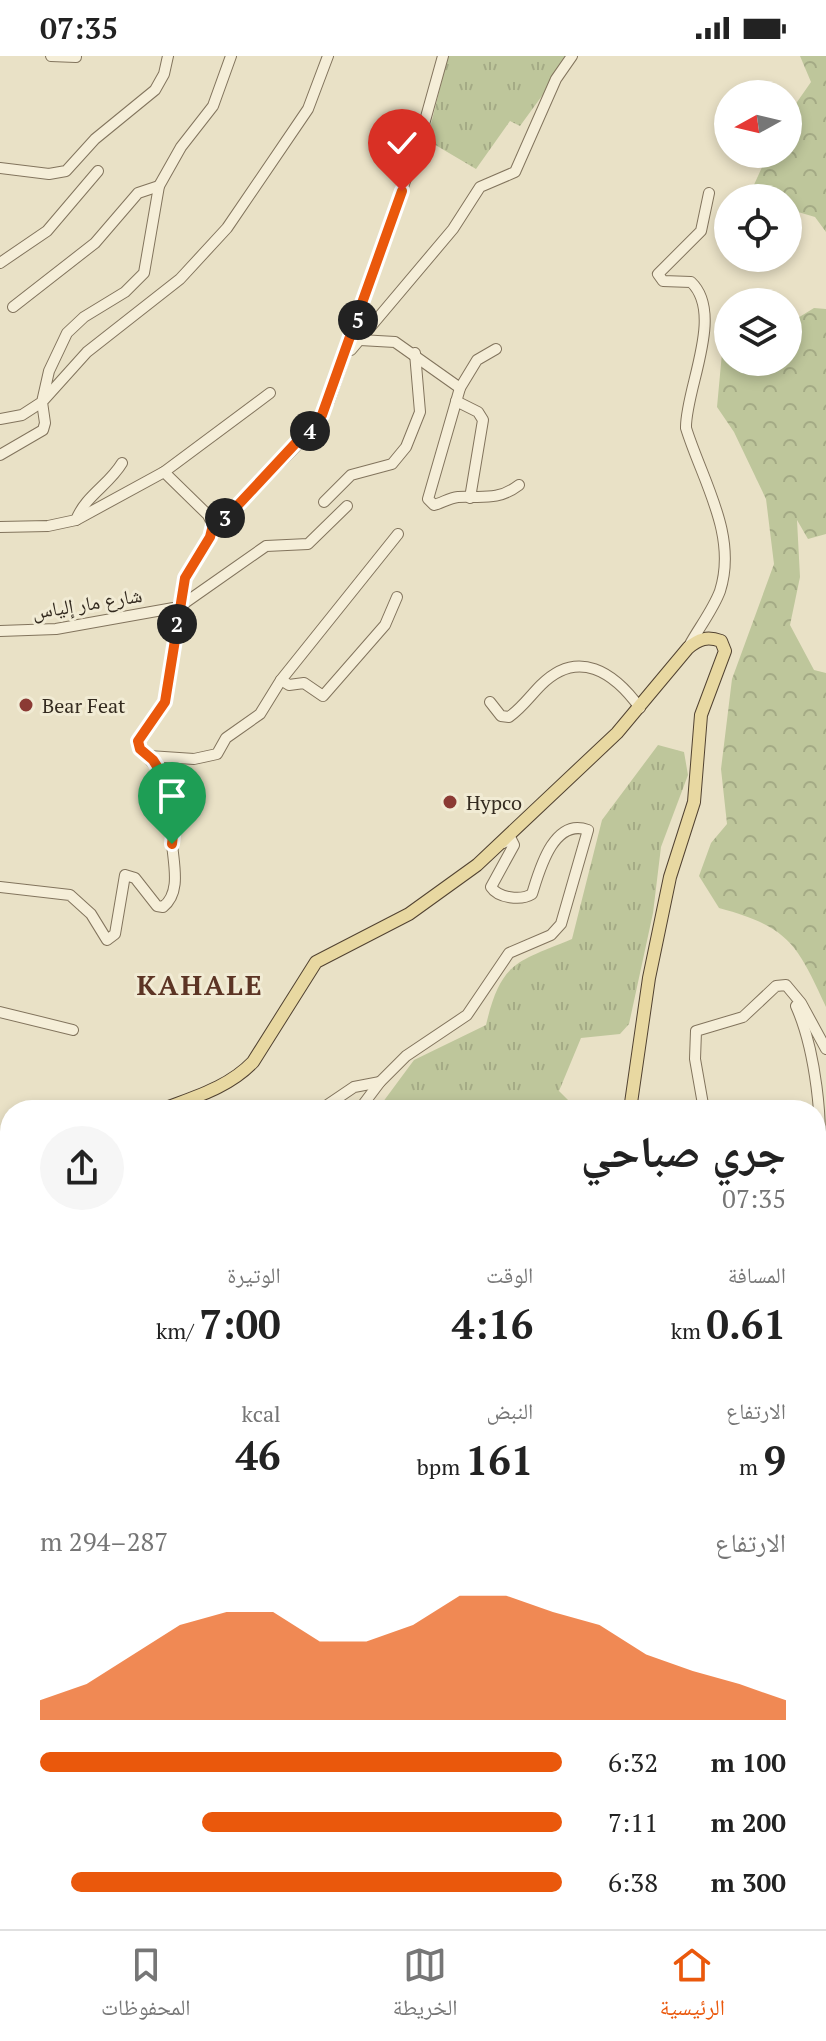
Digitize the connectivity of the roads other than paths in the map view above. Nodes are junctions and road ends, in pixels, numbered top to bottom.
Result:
1 (51, 56) edge
2 (168, 56) edge
3 (231, 56) edge
4 (328, 56) edge
5 (443, 56) edge
6 (572, 56) edge
7 (76, 57) edge
8 (0, 168) edge
9 (98, 171) dead end
10 (159, 186) junction
11 (709, 193) dead end
12 (0, 263) edge
13 (13, 307) dead end
14 (360, 340) junction
15 (496, 349) dead end
16 (415, 353) junction
17 (346, 354) junction
18 (460, 388) junction
19 (270, 393) dead end
20 (456, 401) junction
21 (42, 402) junction
22 (0, 419) edge
23 (0, 455) edge
24 (122, 463) dead end
25 (164, 472) junction
26 (519, 485) dead end
27 (470, 498) junction
28 (324, 502) dead end
29 (347, 506) dead end
30 (76, 520) junction
31 (213, 525) junction
32 (0, 527) edge
33 (398, 534) dead end
34 (397, 597) dead end
35 (179, 607) junction
36 (0, 631) edge
37 (688, 648) junction
38 (281, 680) junction
39 (490, 702) dead end
40 (640, 708) junction
41 (149, 756) junction
42 (499, 845) junction
43 (0, 887) edge
44 (780, 985) junction
45 (0, 1012) edge
46 (73, 1030) dead end
47 (826, 1049) edge
48 (380, 1082) junction
49 (187, 1100) edge
50 (335, 1100) edge
51 (366, 1100) edge
52 (631, 1100) edge
53 (702, 1100) edge
54 (819, 1100) edge

1 - 7 street
2 - 8 street
3 - 10 street
4 - 21 street
5 - 17 street
6 - 14 street
9 - 12 street
10 - 13 street
10 - 21 street
11 - 37 street
14 - 16 street
14 - 17 street
15 - 18 street
16 - 18 street
16 - 28 street
17 - 31 street
18 - 20 street
19 - 25 street
20 - 27 street
20 - 27 street
21 - 22 street
21 - 23 street
24 - 30 street
25 - 30 street
25 - 31 street
26 - 27 street
29 - 35 street
30 - 32 street
31 - 35 street
33 - 38 street
34 - 38 street
35 - 36 street, شارع مار إلياس
35 - 41 street
37 - 40 main road
37 - 52 main road
38 - 41 street
39 - 40 street
40 - 42 main road
41 - 43 street
42 - 48 street
42 - 49 main road
44 - 47 street
44 - 53 street
44 - 54 street
45 - 46 street
48 - 50 street
48 - 51 street

